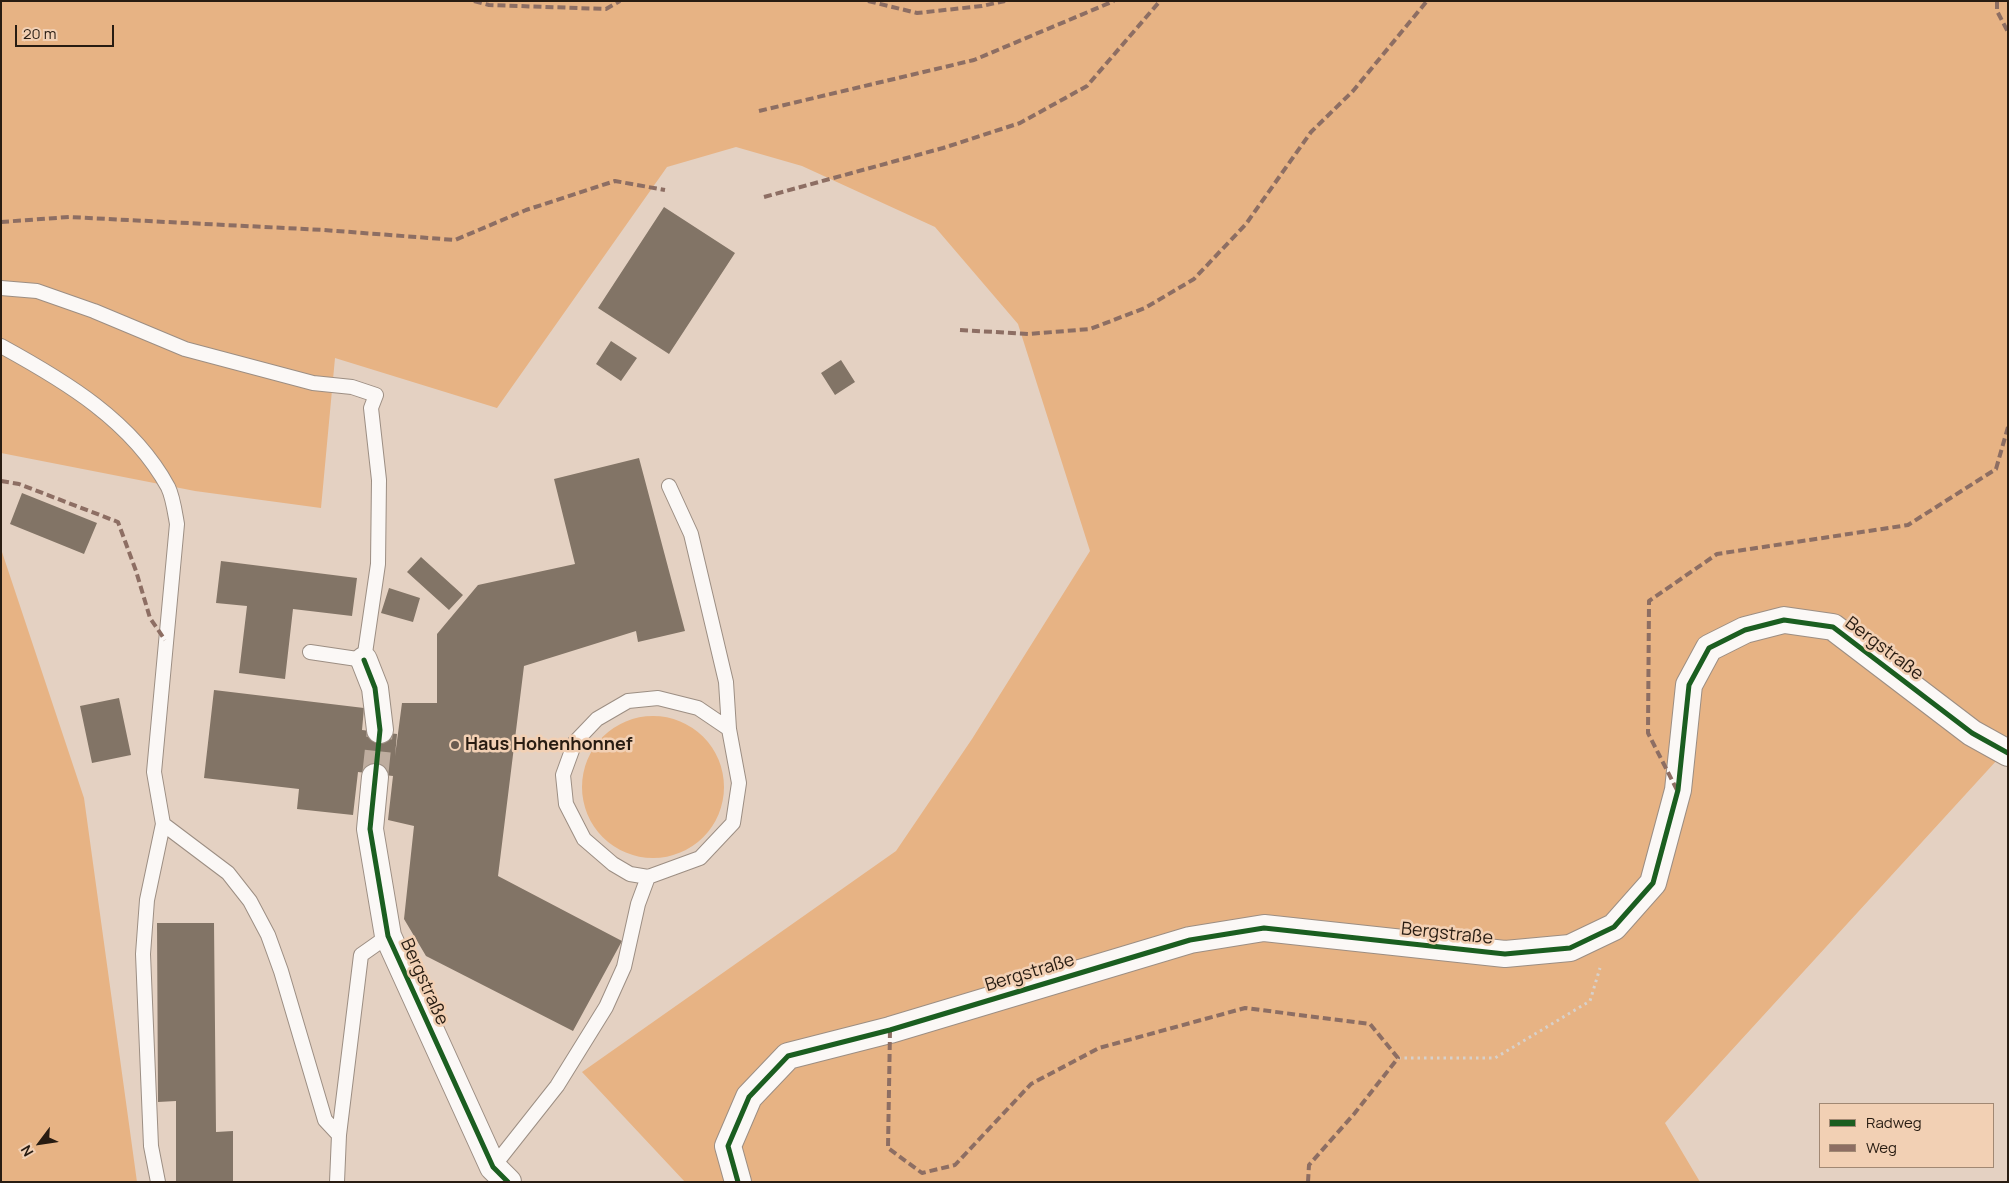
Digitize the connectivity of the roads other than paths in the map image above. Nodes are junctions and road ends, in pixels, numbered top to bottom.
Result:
1 (1, 288) edge
2 (1, 346) edge
3 (669, 486) dead end
4 (310, 652) dead end
5 (364, 660) junction
6 (729, 729) junction
7 (380, 730) tunnel mouth
8 (2008, 753) edge
9 (375, 777) tunnel mouth
10 (163, 824) junction
11 (648, 877) junction
12 (388, 936) junction
13 (339, 1135) junction
14 (500, 1175) edge
15 (158, 1182) edge
16 (338, 1182) edge
17 (738, 1182) edge

1 - 5 lane
2 - 10 lane
3 - 6 lane
4 - 5 lane
5 - 7 street
6 - 11 lane
6 - 11 lane
8 - 17 street, Bergstraße
9 - 12 street, Bergstraße
10 - 13 lane
10 - 15 lane
11 - 14 lane
12 - 13 lane
12 - 14 street, Bergstraße
13 - 16 lane

